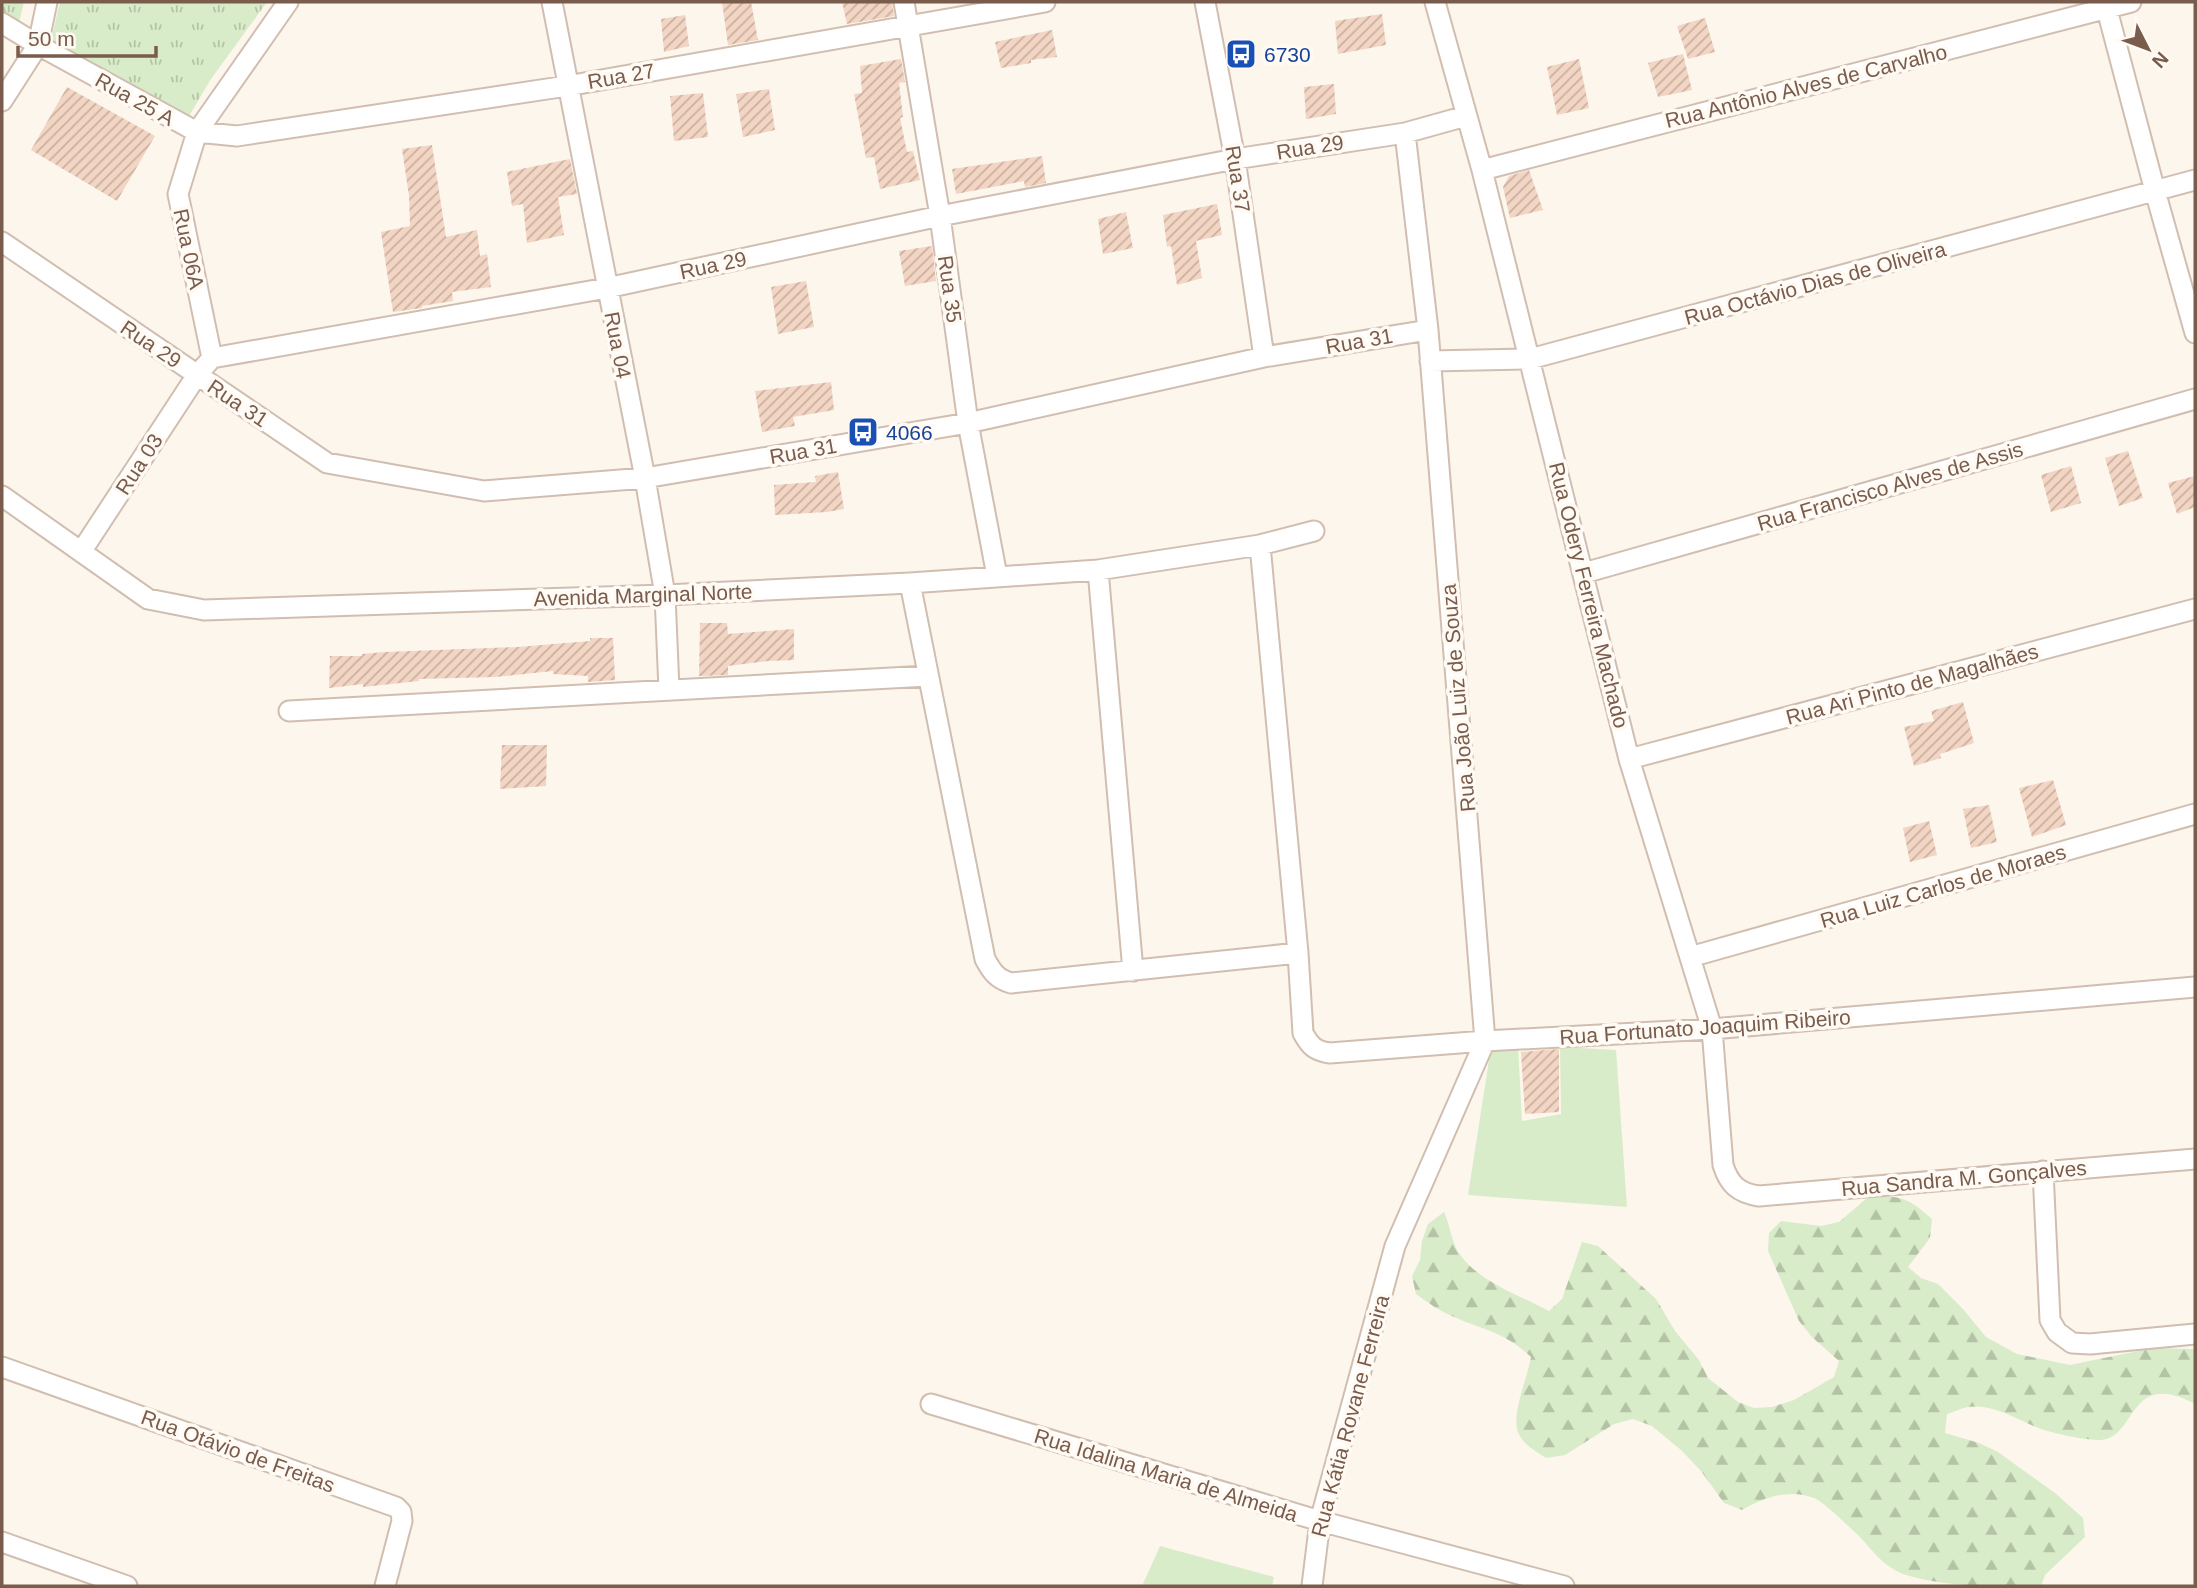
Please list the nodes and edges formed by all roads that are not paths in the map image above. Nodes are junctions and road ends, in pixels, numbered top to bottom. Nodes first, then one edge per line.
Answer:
1 (47, 2) edge
2 (288, 2) edge
3 (551, 2) edge
4 (904, 2) edge
5 (1045, 2) edge
6 (1205, 2) edge
7 (1435, 2) edge
8 (2131, 2) edge
9 (2106, 5) edge
10 (2, 23) edge
11 (909, 26) junction
12 (38, 45) junction
13 (566, 86) junction
14 (2, 101) edge
15 (1466, 116) junction
16 (197, 132) junction
17 (1405, 133) junction
18 (1235, 159) junction
19 (1482, 170) junction
20 (2195, 180) edge
21 (2155, 191) junction
22 (940, 216) junction
23 (2, 242) edge
24 (607, 288) junction
25 (1428, 330) junction
26 (2195, 333) edge
27 (1264, 357) junction
28 (212, 358) junction
29 (1530, 359) junction
30 (1430, 361) junction
31 (197, 376) junction
32 (2195, 399) edge
33 (968, 423) junction
34 (645, 478) junction
35 (2, 496) edge
36 (1314, 531) dead end
37 (1260, 545) junction
38 (81, 552) junction
39 (1098, 569) junction
40 (1584, 573) junction
41 (997, 576) junction
42 (909, 583) junction
43 (665, 595) junction
44 (2195, 609) edge
45 (928, 676) junction
46 (669, 690) junction
47 (289, 711) dead end
48 (1629, 759) junction
49 (2195, 814) edge
50 (1298, 953) junction
51 (1690, 957) junction
52 (1133, 971) junction
53 (2195, 986) edge
54 (1712, 1029) junction
55 (1485, 1041) junction
56 (2195, 1159) edge
57 (2043, 1171) junction
58 (1735, 1187) joint
59 (1395, 1246) joint
60 (2195, 1334) edge
61 (2, 1367) edge
62 (931, 1404) dead end
63 (1320, 1521) junction
64 (2, 1542) edge
65 (127, 1586) edge
66 (385, 1586) edge
67 (1312, 1586) edge
68 (1564, 1586) edge

1 - 12 street
2 - 16 street, Rua 06A
3 - 13 street, Rua 04
4 - 11 street, Rua 35
5 - 11 street, Rua 27
6 - 18 street, Rua 37
7 - 15 street, Rua Odery Ferreira Machado
8 - 9 street, Rua Antônio Alves de Carvalho
9 - 19 street, Rua Antônio Alves de Carvalho
9 - 21 street
10 - 12 street, Rua 25 A
11 - 13 street, Rua 27
11 - 22 street, Rua 35
12 - 14 street
12 - 16 street, Rua 25 A
13 - 16 street, Rua 27
13 - 24 street, Rua 04
15 - 17 street, Rua 29
15 - 19 street, Rua Odery Ferreira Machado
16 - 28 street, Rua 06A
17 - 18 street, Rua 29
17 - 25 street, Rua João Luiz de Souza
18 - 22 street, Rua 29
18 - 27 street, Rua 37
19 - 29 street, Rua Odery Ferreira Machado
20 - 21 street, Rua Octávio Dias de Oliveira
21 - 26 street
21 - 29 street, Rua Octávio Dias de Oliveira
22 - 24 street, Rua 29
22 - 33 street, Rua 35
23 - 31 street, Rua 29
24 - 28 street, Rua 29
24 - 34 street, Rua 04
25 - 27 street, Rua 31
25 - 30 street, Rua João Luiz de Souza
27 - 33 street, Rua 31
28 - 31 street, Rua 29
29 - 30 street, Rua Octávio Dias de Oliveira
29 - 40 street, Rua Odery Ferreira Machado
30 - 55 street, Rua João Luiz de Souza
31 - 34 street, Rua 31
31 - 38 street, Rua 03
32 - 40 street, Rua Francisco Alves de Assis
33 - 34 street, Rua 31
33 - 41 street, Rua 35
34 - 43 street, Rua 04
35 - 38 street, Avenida Marginal Norte
36 - 37 street, Avenida Marginal Norte
37 - 39 street, Avenida Marginal Norte
37 - 50 street
38 - 43 street, Avenida Marginal Norte
39 - 41 street, Avenida Marginal Norte
39 - 52 street
40 - 48 street, Rua Odery Ferreira Machado
41 - 42 street, Avenida Marginal Norte
42 - 43 street, Avenida Marginal Norte
42 - 45 street
43 - 46 street, Rua 04
44 - 48 street, Rua Ari Pinto de Magalhães
45 - 46 street
45 - 52 street
46 - 47 street
48 - 51 street, Rua Odery Ferreira Machado
49 - 51 street, Rua Luiz Carlos de Moraes
50 - 52 street
50 - 55 street, Rua Fortunato Joaquim Ribeiro
51 - 54 street, Rua Odery Ferreira Machado
53 - 54 street, Rua Fortunato Joaquim Ribeiro
54 - 55 street, Rua Fortunato Joaquim Ribeiro
54 - 58 street, Rua Odery Ferreira Machado
55 - 59 street, Rua João Luiz de Souza
56 - 57 street, Rua Sandra M. Gonçalves
57 - 58 street, Rua Sandra M. Gonçalves
57 - 60 street
59 - 63 street, Rua Kátia Rovane Ferreira
61 - 66 street, Rua Otávio de Freitas
62 - 63 street, Rua Idalina Maria de Almeida
63 - 67 street, Rua Kátia Rovane Ferreira
63 - 68 street, Rua Idalina Maria de Almeida
64 - 65 street

